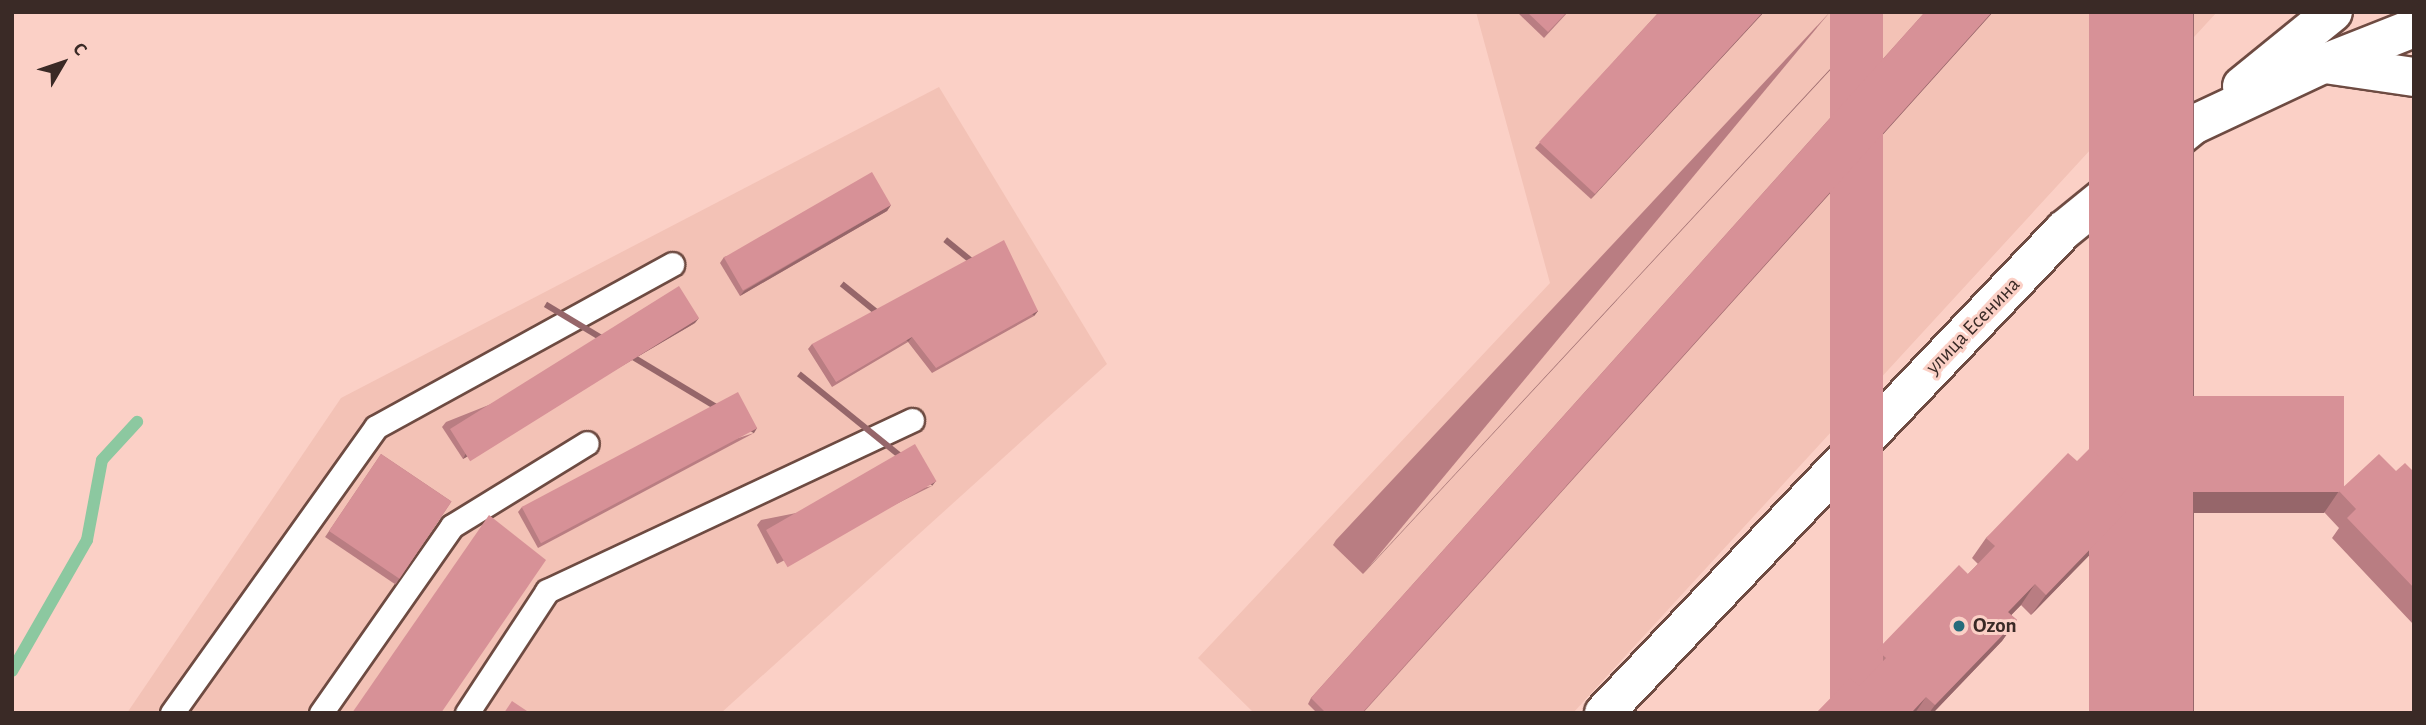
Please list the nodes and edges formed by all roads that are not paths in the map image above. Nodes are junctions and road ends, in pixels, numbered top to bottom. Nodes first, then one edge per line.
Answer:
1 (2333, 12) edge
2 (2414, 28) edge
3 (2323, 64) junction
4 (2414, 77) edge
5 (2193, 125) junction
6 (672, 264) dead end
7 (912, 420) dead end
8 (587, 443) dead end
9 (172, 713) edge
10 (321, 713) edge
11 (467, 713) edge
12 (1605, 713) edge

1 - 5 street
2 - 3 street, улица Есенина
3 - 4 street
3 - 5 street, улица Есенина
5 - 12 street, улица Есенина
6 - 9 lane
7 - 11 lane
8 - 10 lane

